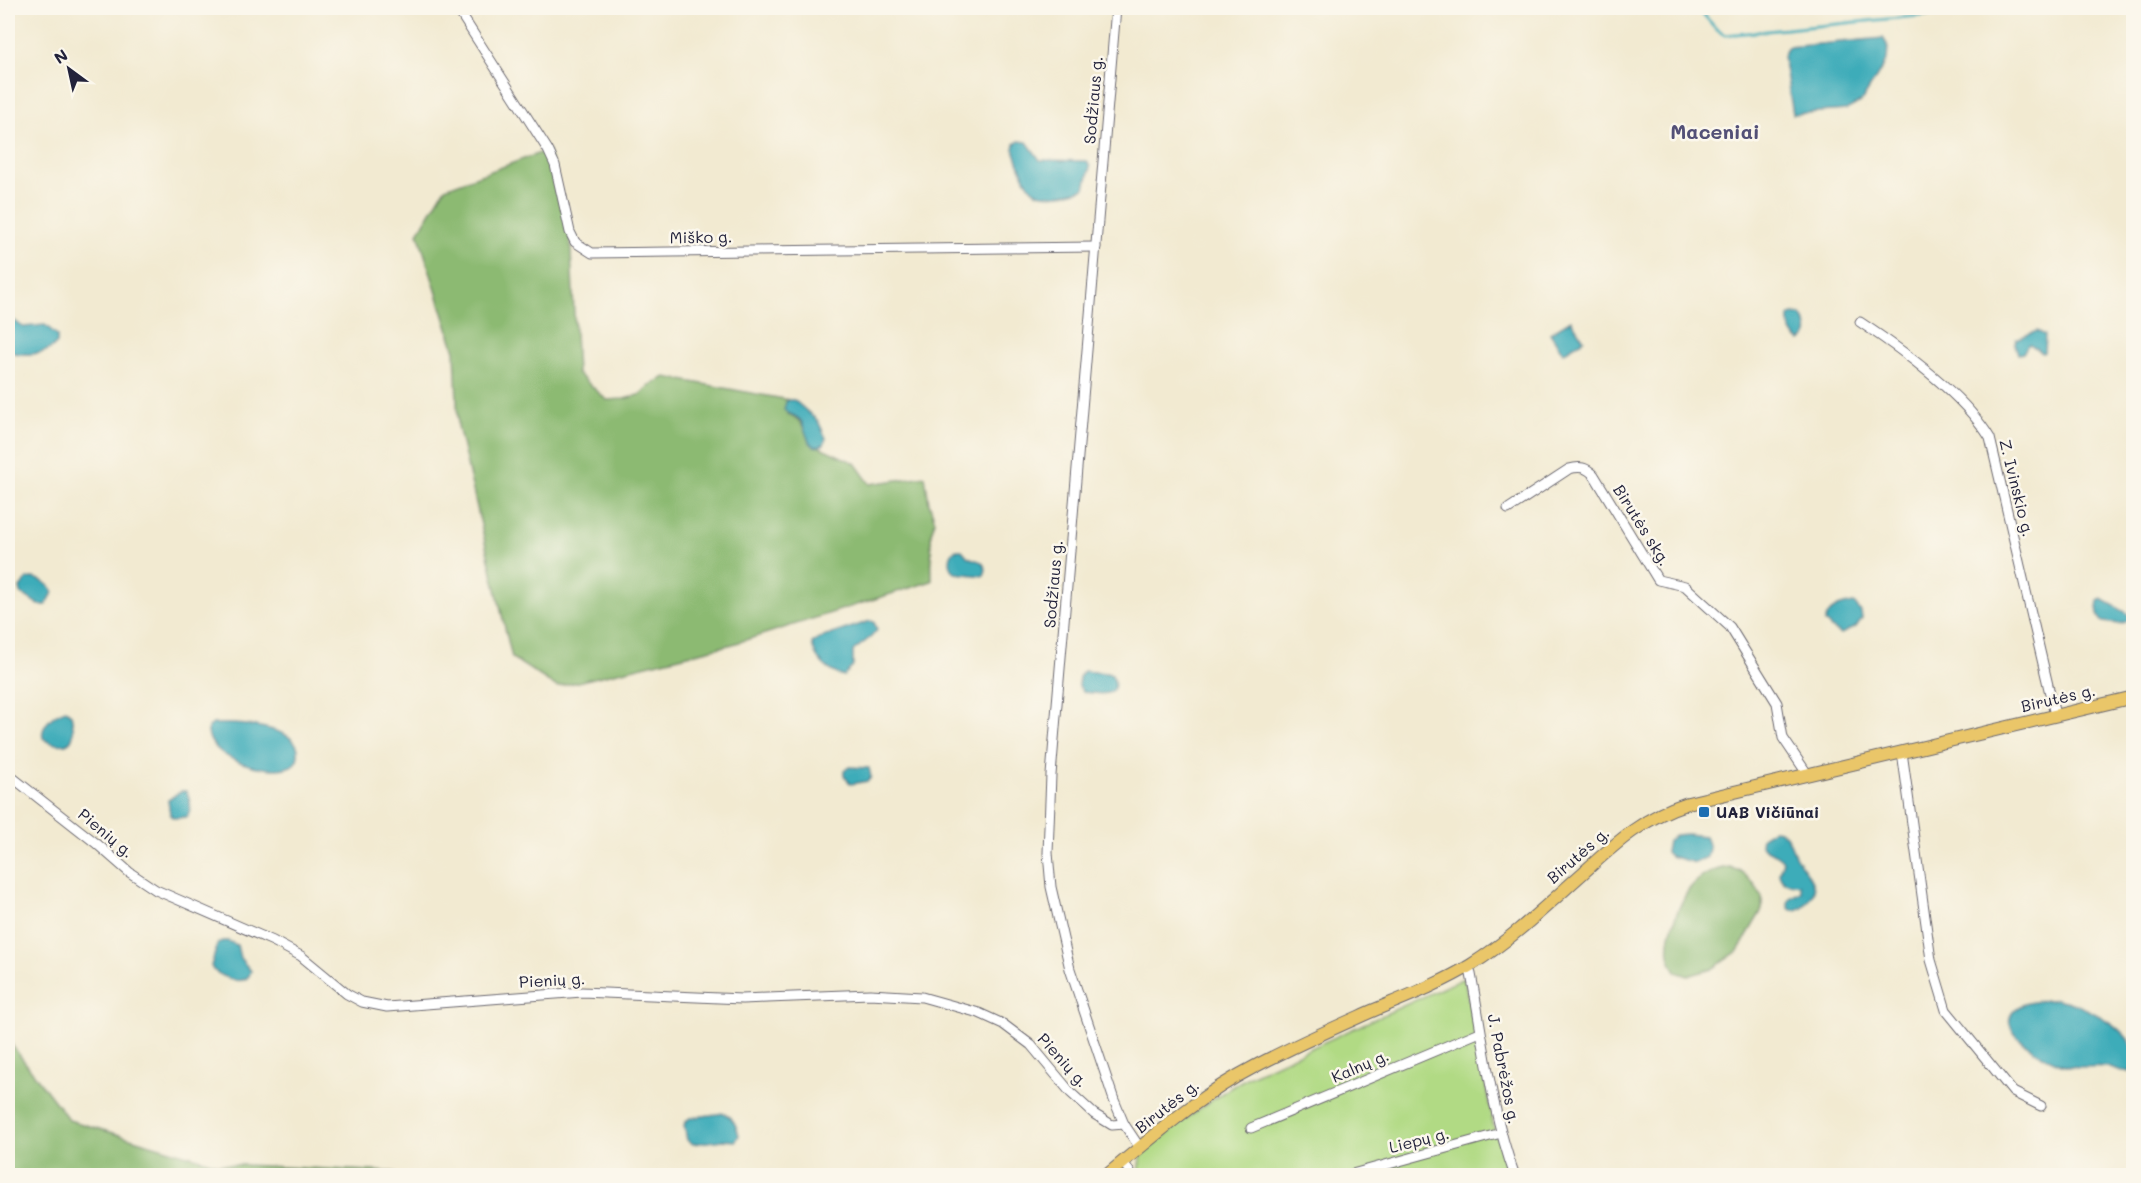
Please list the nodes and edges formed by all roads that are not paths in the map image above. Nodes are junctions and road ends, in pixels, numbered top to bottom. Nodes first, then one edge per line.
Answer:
1 (458, 8) edge
2 (1116, 8) edge
3 (1096, 247) junction
4 (1860, 322) dead end
5 (1508, 509) dead end
6 (2133, 697) edge
7 (2055, 716) junction
8 (1902, 752) junction
9 (8, 774) edge
10 (1808, 775) junction
11 (1468, 967) junction
12 (1480, 1032) junction
13 (2041, 1106) dead end
14 (1124, 1124) junction
15 (1251, 1128) dead end
16 (1501, 1133) junction
17 (1140, 1148) junction
18 (1123, 1161) junction
19 (1106, 1176) edge
20 (1132, 1176) edge
21 (1345, 1176) edge
22 (1515, 1176) edge

1 - 3 street, Miško g.
2 - 3 street, Sodžiaus g.
3 - 14 street, Sodžiaus g.
4 - 7 street, Z. Ivinskio g.
5 - 10 street, Birutės skg.
6 - 7 main road, Birutės g.
7 - 8 main road, Birutės g.
8 - 10 main road, Birutės g.
8 - 13 street
9 - 14 street, Pienių g.
10 - 11 main road, Birutės g.
11 - 12 street, J. Pabrėžos g.
11 - 17 main road, Birutės g.
12 - 15 street, Kalnų g.
12 - 16 street, J. Pabrėžos g.
14 - 17 street, Sodžiaus g.
16 - 21 street, Liepų g.
16 - 22 street, J. Pabrėžos g.
17 - 18 main road, Birutės g.
18 - 19 main road, Birutės g.
18 - 20 street

